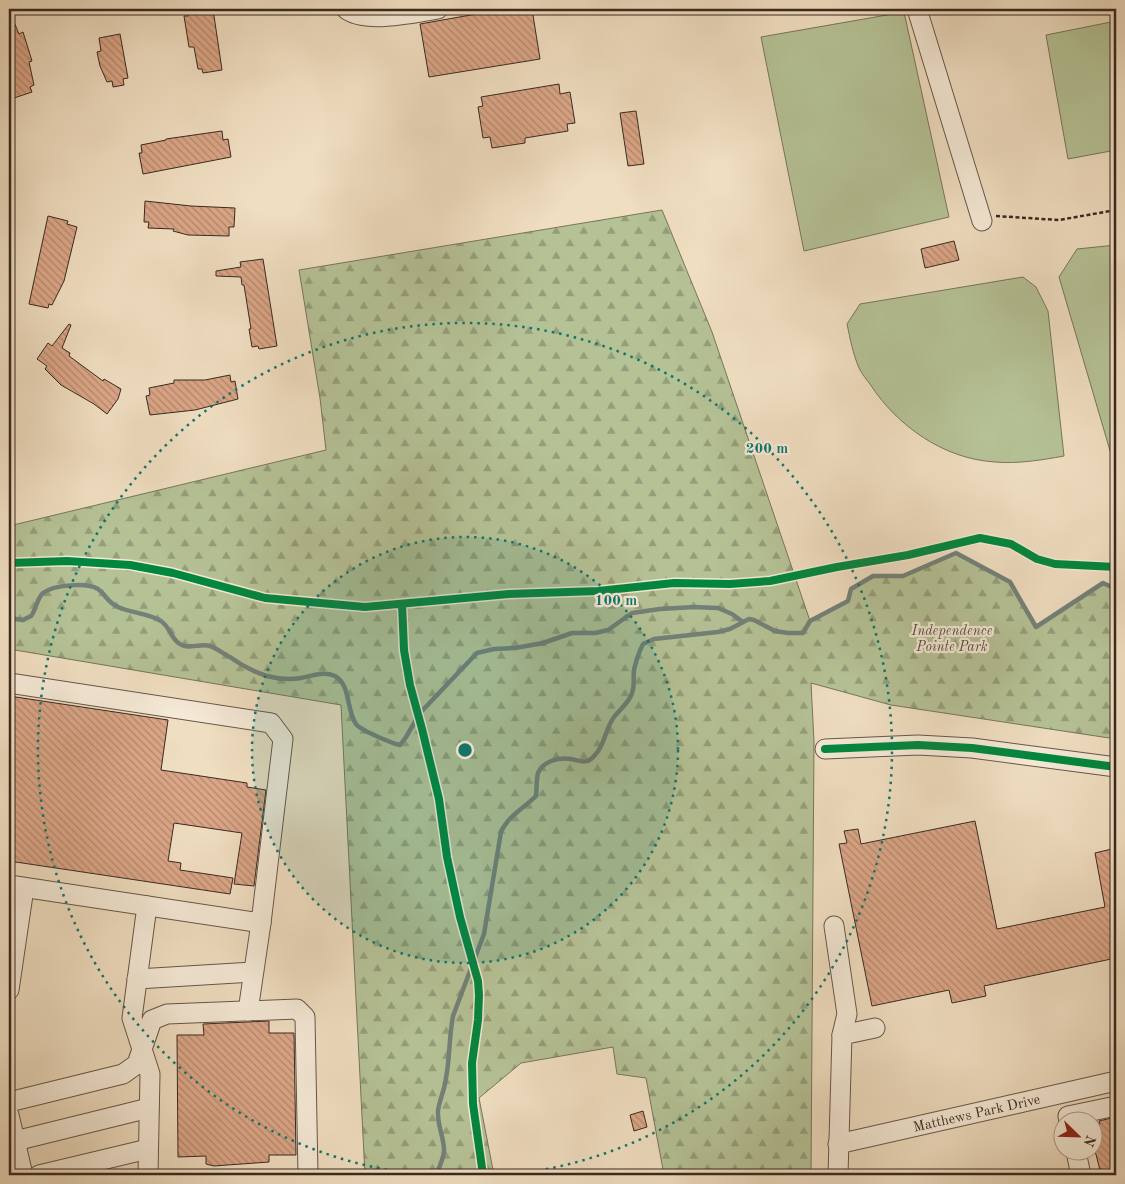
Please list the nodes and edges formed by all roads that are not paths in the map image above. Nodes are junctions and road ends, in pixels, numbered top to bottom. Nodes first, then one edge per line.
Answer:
1 (346, 9) edge
2 (438, 9) edge
3 (917, 9) edge
4 (981, 218) road end
5 (9, 683) edge
6 (825, 749) dead end
7 (1116, 767) edge
8 (16, 886) edge
9 (147, 906) junction
10 (260, 923) junction
11 (834, 926) dead end
12 (254, 972) junction
13 (137, 979) junction
14 (9, 990) edge
15 (248, 1010) junction
16 (875, 1028) dead end
17 (842, 1035) junction
18 (142, 1049) junction
19 (1116, 1081) edge
20 (9, 1102) edge
21 (1116, 1106) edge
22 (150, 1108) junction
23 (1087, 1112) edge
24 (9, 1115) edge
25 (15, 1141) junction
26 (838, 1144) junction
27 (148, 1149) junction
28 (1078, 1162) edge
29 (23, 1175) edge
30 (39, 1175) edge
31 (148, 1175) edge
32 (308, 1175) edge
33 (838, 1175) edge
34 (1080, 1175) edge

1 - 2 street
3 - 4 street
5 - 10 street
6 - 7 street
8 - 9 street
8 - 14 street
9 - 10 street
9 - 13 street
10 - 12 street
11 - 17 street
12 - 13 street
12 - 15 street
13 - 18 street
15 - 18 street
15 - 32 street
16 - 17 street
17 - 26 street
18 - 20 street
18 - 22 street
19 - 26 street, Matthews Park Drive
21 - 23 street
22 - 25 street
22 - 27 street
24 - 25 street
25 - 29 street
26 - 33 street
27 - 30 street
27 - 31 street
28 - 34 street

